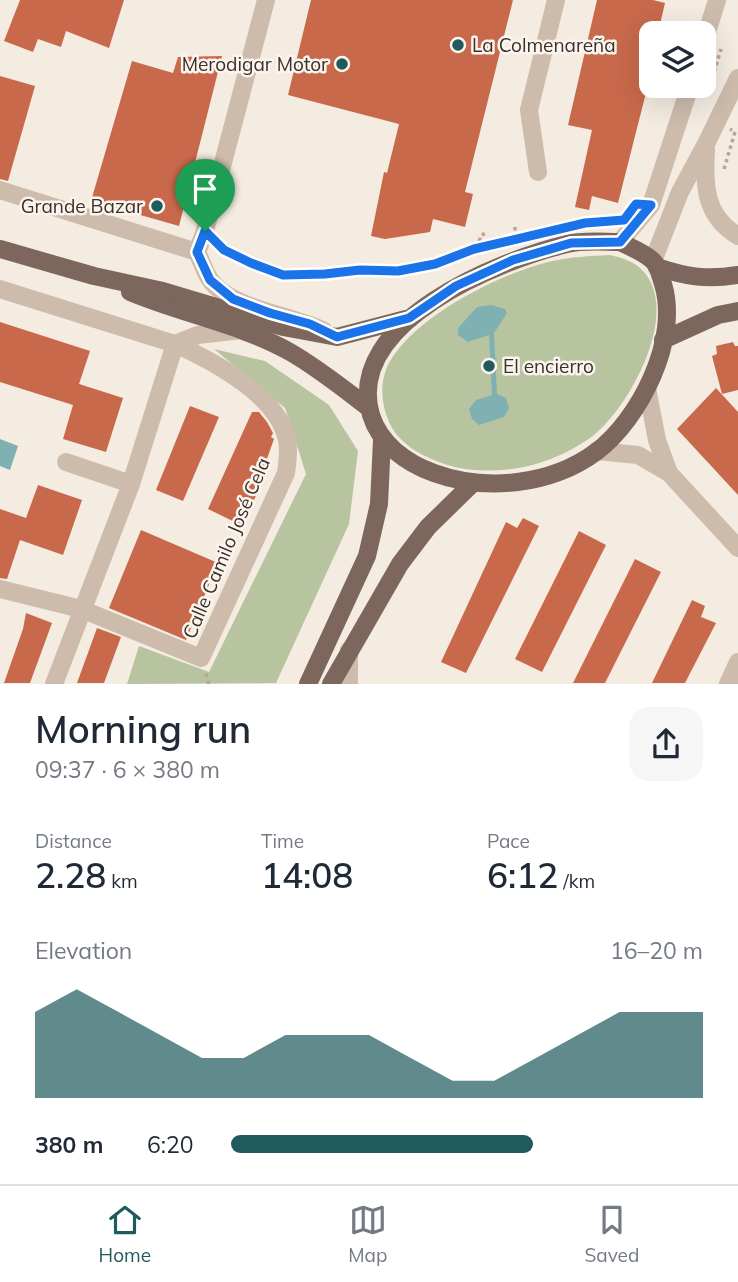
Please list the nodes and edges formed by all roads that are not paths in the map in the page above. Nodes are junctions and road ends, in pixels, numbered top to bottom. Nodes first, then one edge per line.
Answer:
1 (266, 0) edge
2 (556, 0) edge
3 (717, 0) edge
4 (710, 21) edge
5 (738, 78) edge
6 (686, 98) edge
7 (707, 142) junction
8 (538, 172) dead end
9 (0, 190) edge
10 (738, 236) edge
11 (620, 242) junction
12 (0, 249) edge
13 (197, 252) junction
14 (655, 264) junction
15 (738, 275) edge
16 (94, 276) junction
17 (0, 289) edge
18 (738, 311) edge
19 (409, 318) junction
20 (241, 330) junction
21 (337, 337) junction
22 (663, 340) junction
23 (175, 344) junction
24 (647, 387) junction
25 (369, 408) junction
26 (382, 440) junction
27 (596, 452) junction
28 (66, 462) dead end
29 (669, 473) junction
30 (131, 484) junction
31 (473, 484) junction
32 (738, 548) edge
33 (0, 589) edge
34 (81, 609) junction
35 (349, 650) junction
36 (738, 662) edge
37 (54, 684) edge
38 (309, 684) edge
39 (331, 684) edge
40 (349, 684) edge
41 (728, 684) edge

1 - 13 street
2 - 8 street
3 - 4 street
5 - 7 street
6 - 11 street
7 - 10 street
7 - 14 street
9 - 13 street
11 - 14 main road
11 - 19 main road
12 - 16 main road
13 - 21 street
14 - 15 main road
14 - 22 main road
16 - 20 main road
16 - 21 main road
17 - 23 street, Calle Camilo José Cela
18 - 22 main road
19 - 21 main road
19 - 25 main road
20 - 23 street
20 - 25 main road
22 - 24 main road
23 - 30 street
23 - 34 street, Calle Camilo José Cela
24 - 27 main road
24 - 29 street
25 - 26 main road
26 - 31 main road
26 - 38 main road
27 - 29 street
27 - 31 main road
28 - 30 street
29 - 32 street
30 - 34 street
31 - 35 main road
33 - 34 street
34 - 37 street
35 - 39 main road
35 - 40 street
36 - 41 street

